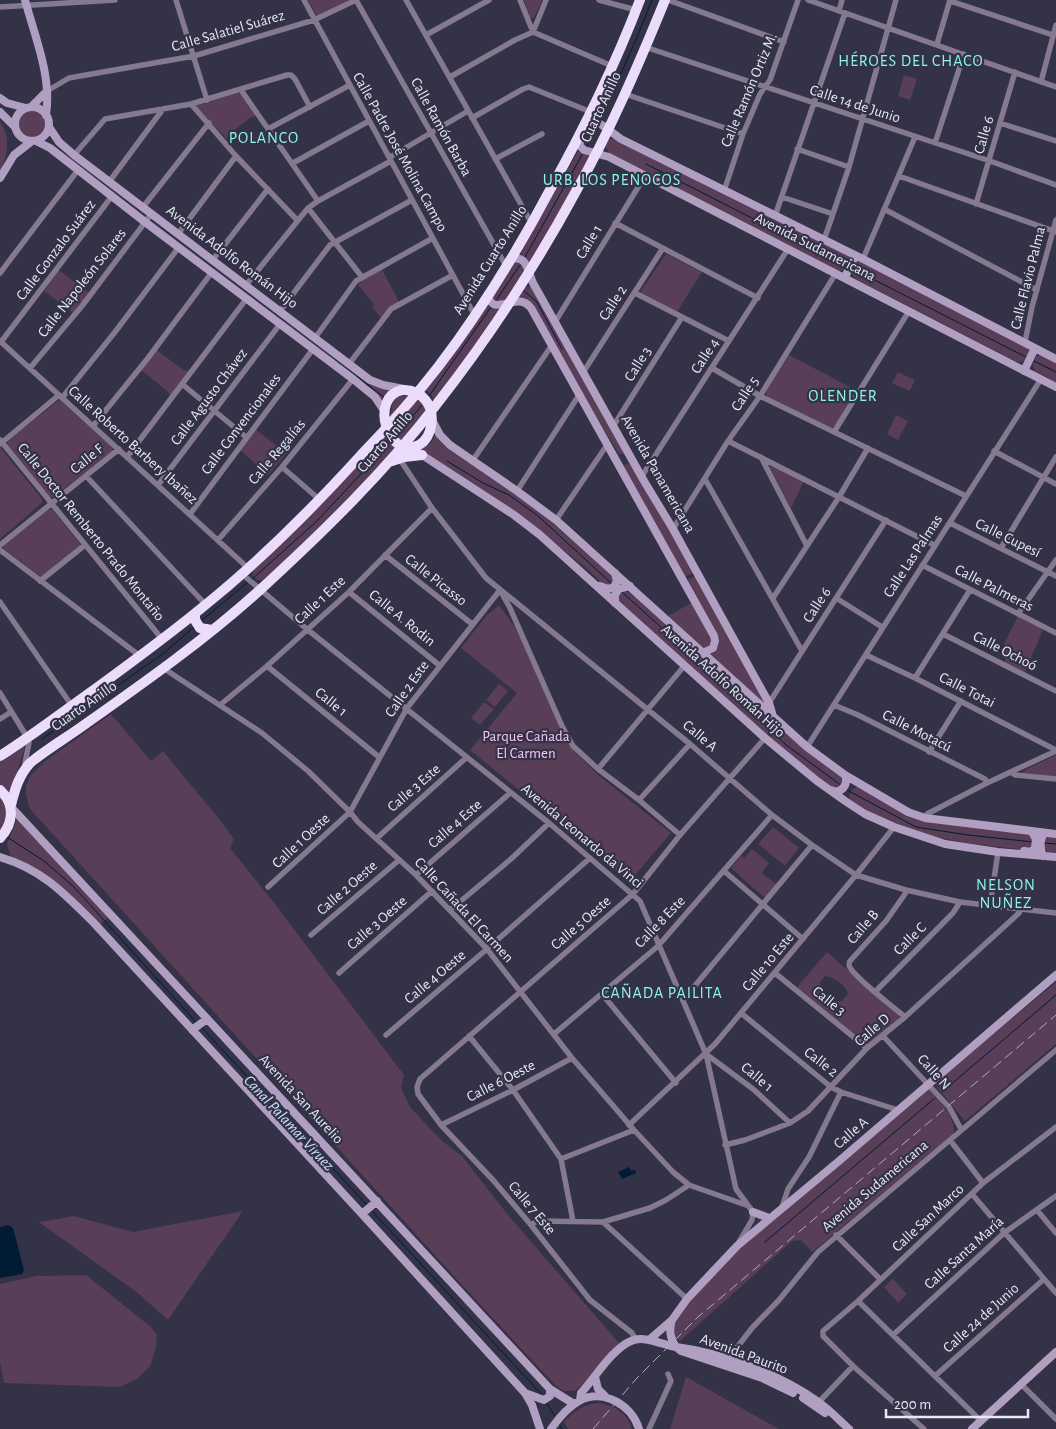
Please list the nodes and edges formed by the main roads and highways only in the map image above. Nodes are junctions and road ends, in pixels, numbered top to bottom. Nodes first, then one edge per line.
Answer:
1 (640, 0) edge
2 (666, 0) edge
3 (26, 3) edge
4 (47, 91) junction
5 (0, 98) edge
6 (28, 107) junction
7 (0, 112) edge
8 (46, 115) junction
9 (589, 119) junction
10 (49, 127) junction
11 (605, 128) junction
12 (16, 131) junction
13 (34, 141) junction
14 (50, 148) junction
15 (588, 151) junction
16 (14, 155) junction
17 (74, 155) junction
18 (0, 178) edge
19 (859, 257) junction
20 (508, 263) junction
21 (528, 272) junction
22 (844, 278) junction
23 (488, 294) junction
24 (508, 303) junction
25 (1034, 348) junction
26 (334, 352) junction
27 (1056, 359) edge
28 (327, 360) junction
29 (1024, 371) junction
30 (428, 379) junction
31 (1056, 387) edge
32 (393, 388) junction
33 (414, 391) junction
34 (385, 412) junction
35 (431, 415) junction
36 (387, 428) junction
37 (406, 447) junction
38 (628, 451) junction
39 (422, 455) junction
40 (614, 456) junction
41 (634, 462) junction
42 (386, 464) junction
43 (620, 468) junction
44 (575, 566) junction
45 (615, 575) junction
46 (629, 586) junction
47 (615, 601) junction
48 (198, 626) junction
49 (703, 653) junction
50 (772, 715) junction
51 (0, 756) edge
52 (845, 776) junction
53 (817, 781) junction
54 (858, 784) junction
55 (0, 790) edge
56 (847, 801) junction
57 (11, 806) junction
58 (3, 834) edge
59 (1038, 834) junction
60 (1056, 834) edge
61 (972, 849) junction
62 (1039, 853) junction
63 (0, 856) edge
64 (1056, 857) edge
65 (1056, 975) edge
66 (205, 1020) junction
67 (194, 1029) junction
68 (375, 1203) junction
69 (753, 1212) road end
70 (364, 1213) junction
71 (769, 1218) junction
72 (672, 1320) junction
73 (649, 1340) junction
74 (675, 1347) junction
75 (1056, 1352) edge
76 (595, 1377) junction
77 (550, 1393) junction
78 (525, 1394) junction
79 (607, 1398) junction
80 (577, 1402) junction
81 (552, 1427) edge
82 (540, 1429) edge
83 (639, 1429) edge
84 (843, 1429) edge
85 (849, 1429) edge
86 (972, 1429) edge

1 - 9 highway, Avenida Cuarto Anillo
2 - 11 highway, Cuarto Anillo
3 - 4 main road
4 - 6 main road
4 - 8 main road
5 - 6 main road
6 - 8 main road
6 - 12 main road
7 - 12 main road
8 - 10 main road
9 - 11 main road, Avenida Sudamericana
9 - 15 main road
9 - 20 highway, Avenida Cuarto Anillo
10 - 13 main road
10 - 17 main road, Avenida Adolfo Román Hijo
11 - 15 highway, Cuarto Anillo
11 - 19 main road, Avenida Sudamericana
12 - 13 main road
12 - 16 main road
13 - 14 main road, Avenida Adolfo Román Hijo
13 - 16 main road
14 - 17 main road
14 - 28 main road, Avenida Adolfo Román Hijo
15 - 21 highway, Cuarto Anillo
15 - 22 main road, Avenida Sudamericana
16 - 18 main road
17 - 26 main road, Avenida Adolfo Román Hijo
19 - 22 main road
19 - 25 main road, Avenida Sudamericana
20 - 21 main road, Avenida Panamericana
20 - 23 highway, Avenida Cuarto Anillo
21 - 24 highway, Cuarto Anillo
21 - 38 main road, Avenida Panamericana
22 - 29 main road, Avenida Sudamericana
23 - 24 main road, Avenida Panamericana
23 - 30 highway, Avenida Cuarto Anillo
24 - 35 highway, Cuarto Anillo
24 - 40 main road, Avenida Panamericana
25 - 27 main road, Avenida Sudamericana
25 - 29 main road
26 - 28 main road
26 - 32 main road, Avenida Adolfo Román Hijo
28 - 34 main road, Avenida Adolfo Román Hijo
29 - 31 main road, Avenida Sudamericana
30 - 32 highway
30 - 33 highway, Avenida Cuarto Anillo
32 - 33 main road, Avenida Adolfo Román Hijo
33 - 34 highway
33 - 35 highway
33 - 36 highway, Cuarto Anillo
34 - 36 highway
35 - 37 highway, Cuarto Anillo
35 - 45 main road, Avenida Adolfo Román Hijo
36 - 37 highway
36 - 48 highway, Cuarto Anillo
37 - 39 main road, Avenida Adolfo Román Hijo
37 - 42 highway, Cuarto Anillo
38 - 40 main road
38 - 41 main road, Avenida Panamericana
39 - 42 highway
39 - 44 main road, Avenida Adolfo Román Hijo
40 - 43 main road, Avenida Panamericana
41 - 43 main road
41 - 50 main road, Avenida Panamericana
42 - 48 highway, Cuarto Anillo
43 - 49 main road, Avenida Panamericana
44 - 45 main road
44 - 47 main road, Avenida Adolfo Román Hijo
45 - 46 main road, Avenida Adolfo Román Hijo
46 - 47 main road
46 - 49 main road, Avenida Adolfo Román Hijo
47 - 53 main road, Avenida Adolfo Román Hijo
48 - 51 highway, Cuarto Anillo
48 - 57 highway, Cuarto Anillo
49 - 50 main road, Avenida Adolfo Román Hijo
50 - 52 main road, Avenida Adolfo Román Hijo
52 - 53 main road
52 - 54 main road, Avenida Adolfo Román Hijo
53 - 56 main road, Avenida Adolfo Román Hijo
54 - 56 main road
54 - 59 main road, Avenida Adolfo Román Hijo
55 - 57 highway
56 - 61 main road, Avenida Adolfo Román Hijo
57 - 58 highway, Cuarto Anillo
57 - 66 main road, Avenida San Aurelio
59 - 60 main road, Avenida Adolfo Román Hijo
59 - 62 main road
61 - 62 main road, Avenida Adolfo Román Hijo
61 - 62 main road
62 - 64 main road, Avenida Adolfo Román Hijo
63 - 67 main road
65 - 71 main road, Calle A
66 - 67 main road
66 - 68 main road, Avenida San Aurelio
67 - 70 main road
68 - 70 main road
68 - 77 main road, Avenida San Aurelio
69 - 71 main road
70 - 78 main road
71 - 72 main road, Calle A
72 - 73 main road, Calle A
72 - 74 main road
73 - 74 main road, Avenida Paurito
73 - 76 main road, Avenida Paurito
74 - 84 main road, Avenida Paurito
74 - 85 main road, Avenida Paurito
75 - 86 main road
76 - 79 main road
76 - 80 main road
77 - 78 main road
77 - 80 main road, Avenida San Aurelio
78 - 82 main road
79 - 80 main road
79 - 83 main road
80 - 81 main road

